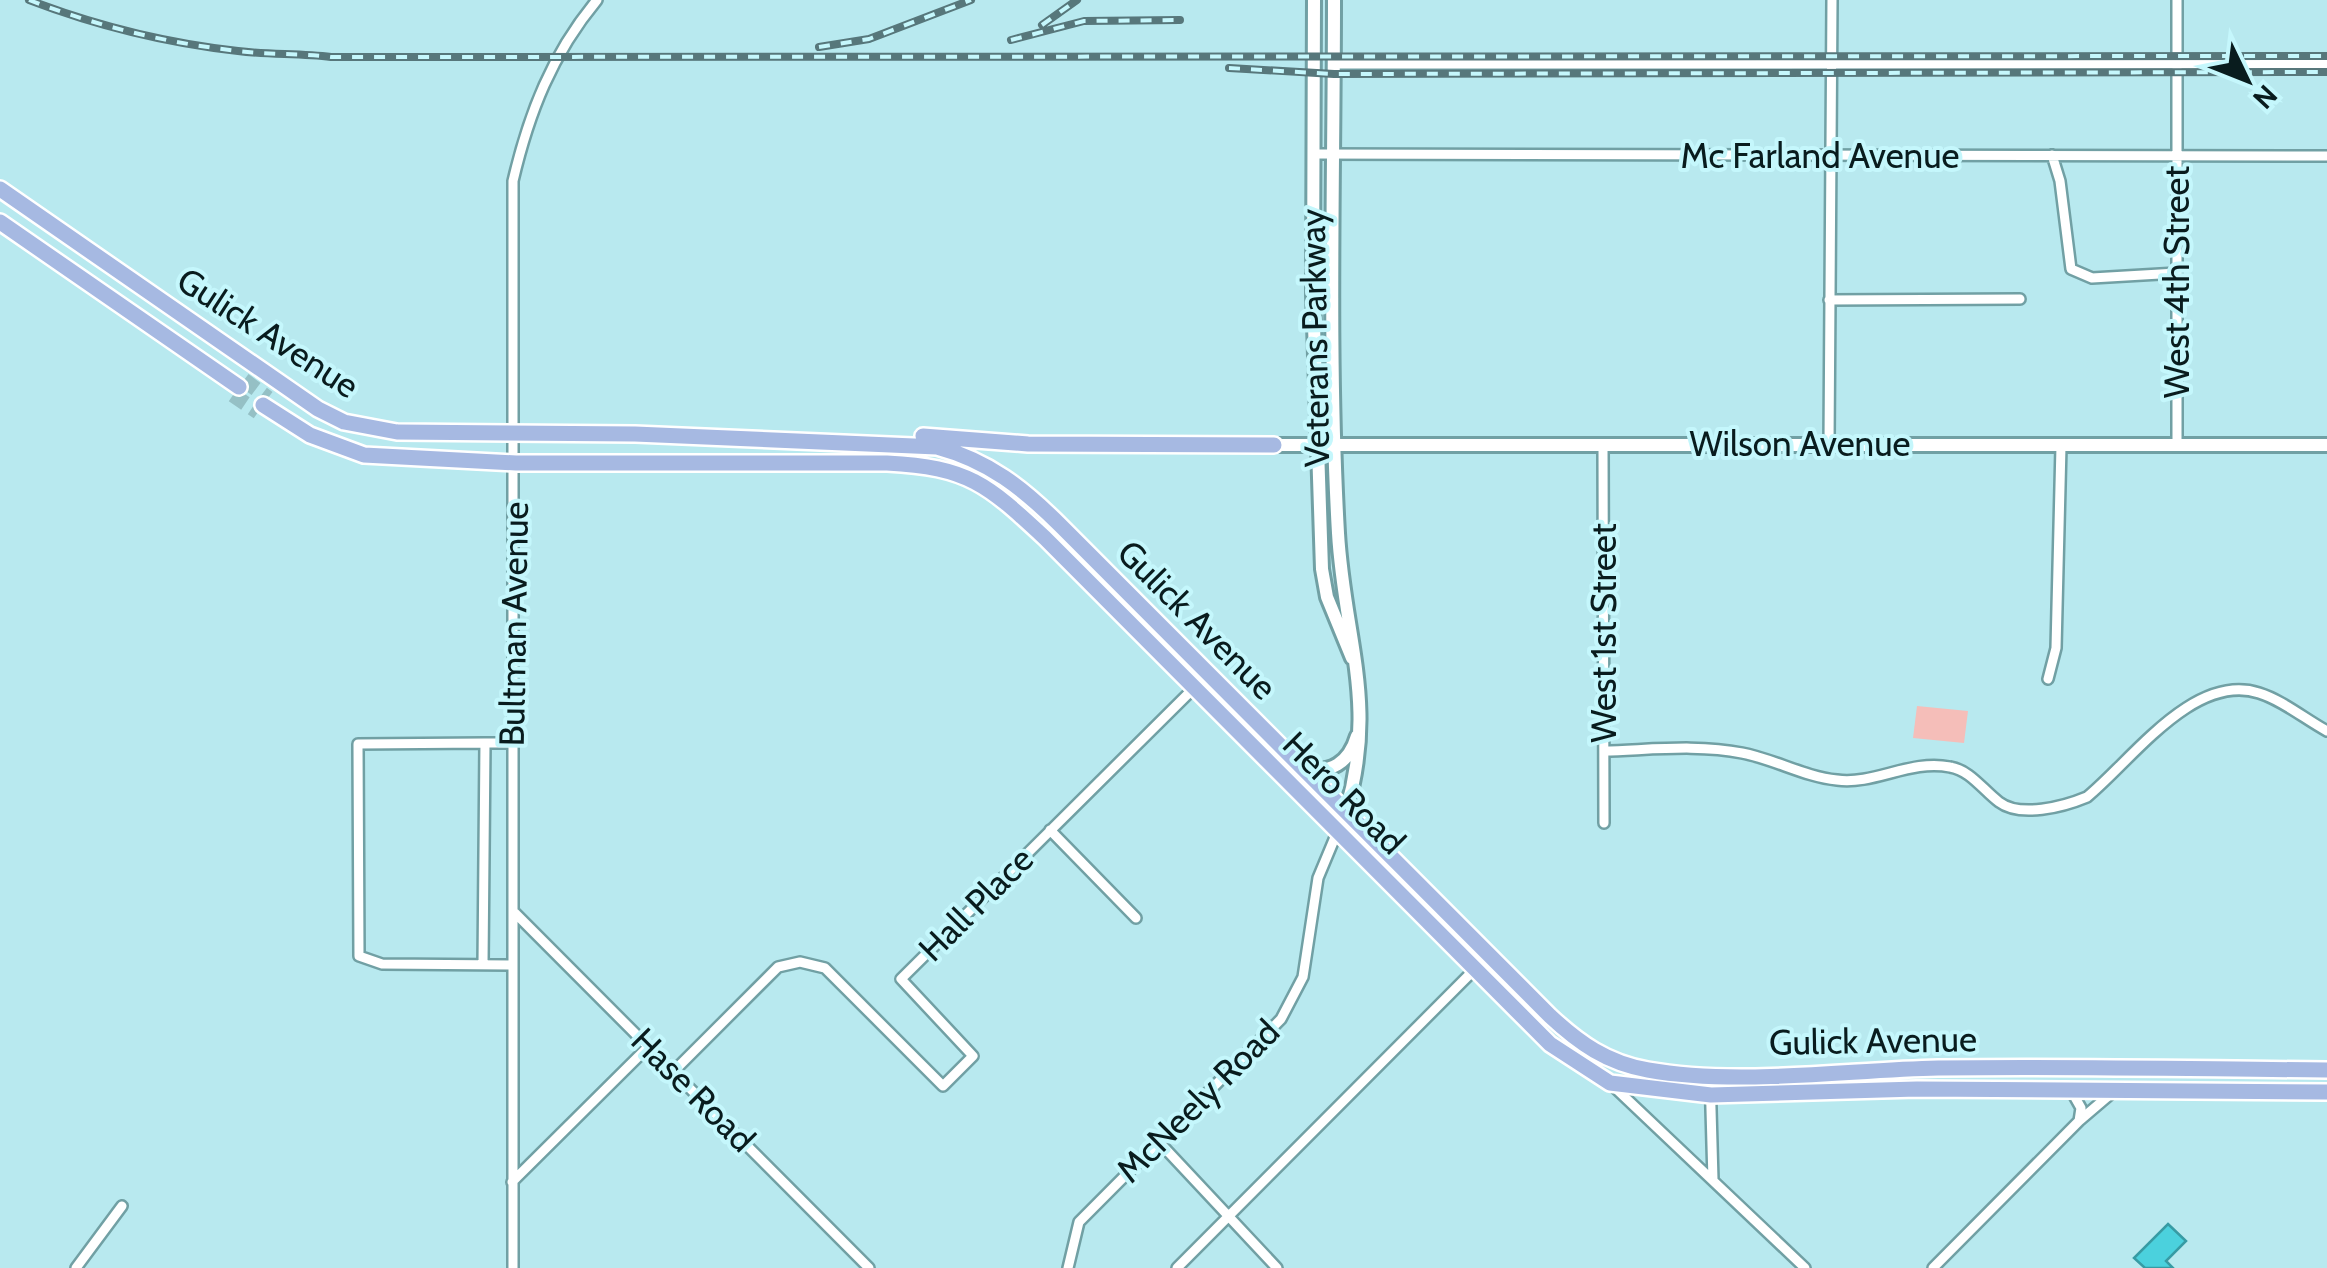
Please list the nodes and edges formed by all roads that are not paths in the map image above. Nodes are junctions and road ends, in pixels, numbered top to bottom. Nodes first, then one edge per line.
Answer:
1 (597, 0) edge
2 (1314, 0) edge
3 (1334, 0) edge
4 (1832, 0) edge
5 (2177, 0) edge
6 (1334, 64) junction
7 (2176, 64) junction
8 (2327, 64) edge
9 (1829, 65) junction
10 (1314, 154) junction
11 (1334, 154) junction
12 (2052, 156) junction
13 (2177, 156) junction
14 (2327, 156) edge
15 (1828, 157) junction
16 (0, 189) edge
17 (0, 222) edge
18 (2176, 273) junction
19 (2020, 299) dead end
20 (1829, 300) junction
21 (238, 387) tunnel mouth
22 (266, 407) tunnel mouth
23 (516, 433) junction
24 (815, 441) junction
25 (1315, 444) junction
26 (1336, 444) junction
27 (1603, 444) junction
28 (1829, 444) junction
29 (2177, 444) junction
30 (1274, 445) joint
31 (2060, 446) junction
32 (2327, 446) edge
33 (516, 462) junction
34 (1358, 669) junction
35 (2048, 679) dead end
36 (1194, 686) junction
37 (1362, 720) junction
38 (2327, 730) edge
39 (485, 743) junction
40 (511, 743) junction
41 (1604, 751) junction
42 (1304, 768) junction
43 (1346, 811) junction
44 (1604, 823) dead end
45 (1339, 828) junction
46 (1050, 830) junction
47 (516, 914) junction
48 (1136, 918) dead end
49 (483, 965) junction
50 (513, 965) junction
51 (1476, 970) junction
52 (649, 1046) junction
53 (676, 1070) junction
54 (2327, 1070) edge
55 (1710, 1074) junction
56 (1610, 1083) junction
57 (2071, 1090) junction
58 (2116, 1090) junction
59 (2327, 1092) edge
60 (1711, 1095) junction
61 (2078, 1121) junction
62 (1159, 1142) junction
63 (1713, 1180) junction
64 (512, 1182) junction
65 (122, 1206) dead end
66 (1227, 1218) junction
67 (76, 1268) edge
68 (512, 1268) edge
69 (870, 1268) edge
70 (1068, 1268) edge
71 (1177, 1268) edge
72 (1277, 1268) edge
73 (1805, 1268) edge
74 (1933, 1268) edge

1 - 23 street, Bultman Avenue
2 - 10 main road, Veterans Parkway
3 - 6 main road, Veterans Parkway
4 - 9 street
5 - 7 street, West 4th Street
6 - 9 street
6 - 11 main road, Veterans Parkway
7 - 8 street
7 - 9 street
7 - 13 street, West 4th Street
9 - 15 street
10 - 11 street, Mc Farland Avenue
10 - 25 main road, Veterans Parkway
11 - 15 street, Mc Farland Avenue
11 - 26 main road, Veterans Parkway
12 - 13 street, Mc Farland Avenue
12 - 15 street, Mc Farland Avenue
12 - 18 street
13 - 14 street, Mc Farland Avenue
13 - 18 street, West 4th Street
15 - 20 street
16 - 23 main road, Gulick Avenue
17 - 21 main road
18 - 29 street, West 4th Street
19 - 20 street
20 - 28 street
22 - 33 main road, Hero Road
23 - 24 main road, Gulick Avenue
23 - 33 street, Bultman Avenue
24 - 30 main road
24 - 42 main road, Gulick Avenue
25 - 26 main road, Wilson Avenue
25 - 30 main road, Wilson Avenue
25 - 34 main road, Veterans Parkway
26 - 27 main road, Wilson Avenue
26 - 34 main road, Veterans Parkway
27 - 28 main road, Wilson Avenue
27 - 41 street, West 1st Street
28 - 31 main road, Wilson Avenue
29 - 31 main road, Wilson Avenue
29 - 32 main road, Wilson Avenue
31 - 35 street
33 - 36 main road, Hero Road
33 - 40 street, Bultman Avenue
34 - 37 main road, Veterans Parkway
36 - 45 main road, Hero Road
36 - 46 street, Hall Place
37 - 42 main road
37 - 43 main road, Veterans Parkway
38 - 41 street
39 - 40 street
39 - 49 street
39 - 49 street
40 - 47 street, Bultman Avenue
41 - 44 street, West 1st Street
42 - 43 main road, Gulick Avenue
43 - 45 street, McNeely Road
43 - 55 main road, Gulick Avenue
45 - 51 main road, Hero Road
45 - 62 street, McNeely Road
46 - 48 street
46 - 53 street, Hall Place
47 - 50 street, Bultman Avenue
47 - 52 street, Hase Road
49 - 50 street
50 - 64 street, Bultman Avenue
51 - 56 main road, Hero Road
51 - 66 street
52 - 53 street, Hase Road
52 - 64 street
53 - 69 street, Hase Road
54 - 55 main road, Gulick Avenue
55 - 60 street
56 - 60 main road, Gulick Avenue
56 - 63 street
57 - 58 main road, Gulick Avenue
57 - 60 main road, Gulick Avenue
57 - 61 street
58 - 59 main road, Gulick Avenue
58 - 61 street
60 - 63 street
61 - 74 street
62 - 66 street
62 - 70 street, McNeely Road
63 - 73 street
64 - 68 street, Bultman Avenue
65 - 67 street
66 - 71 street
66 - 72 street

